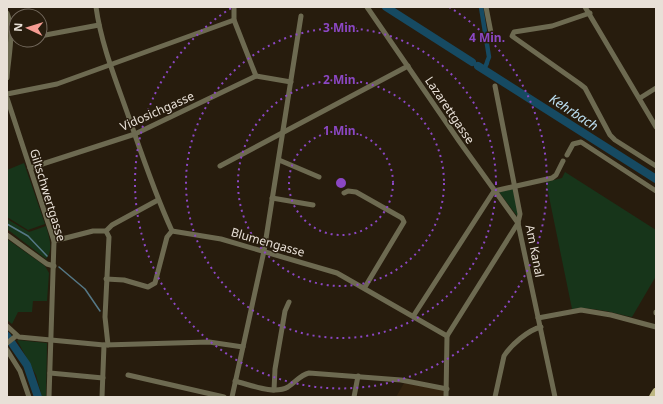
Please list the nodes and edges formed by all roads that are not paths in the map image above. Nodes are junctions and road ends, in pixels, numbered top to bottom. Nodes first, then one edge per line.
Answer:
1 (96, 7) edge
2 (234, 7) edge
3 (367, 7) edge
4 (486, 7) edge
5 (585, 7) edge
6 (590, 13) junction
7 (301, 16) dead end
8 (234, 20) junction
9 (99, 26) junction
10 (48, 35) edge
11 (492, 38) dead end
12 (11, 48) edge
13 (111, 65) junction
14 (408, 66) junction
15 (256, 76) junction
16 (7, 78) edge
17 (291, 82) junction
18 (495, 86) dead end
19 (656, 88) edge
20 (7, 94) edge
21 (7, 98) edge
22 (640, 98) junction
23 (656, 127) edge
24 (284, 132) junction
25 (135, 134) junction
26 (567, 155) dead end
27 (279, 160) junction
28 (562, 163) dead end
29 (220, 166) dead end
30 (656, 166) edge
31 (30, 168) junction
32 (319, 177) dead end
33 (516, 185) junction
34 (494, 190) junction
35 (656, 191) edge
36 (344, 193) dead end
37 (272, 198) junction
38 (158, 200) junction
39 (313, 205) dead end
40 (518, 223) junction
41 (106, 231) junction
42 (172, 231) junction
43 (7, 235) edge
44 (54, 241) junction
45 (264, 251) junction
46 (54, 266) junction
47 (106, 279) junction
48 (365, 287) junction
49 (289, 302) dead end
50 (414, 316) junction
51 (538, 318) junction
52 (7, 326) edge
53 (540, 327) junction
54 (656, 327) edge
55 (447, 336) junction
56 (14, 337) junction
57 (51, 340) junction
58 (7, 343) edge
59 (106, 345) junction
60 (244, 347) junction
61 (7, 350) edge
62 (50, 373) junction
63 (128, 375) dead end
64 (358, 376) junction
65 (102, 378) junction
66 (236, 381) junction
67 (447, 389) junction
68 (274, 390) junction
69 (281, 390) junction
70 (656, 392) edge
71 (29, 397) edge
72 (49, 397) edge
73 (102, 397) edge
74 (224, 397) edge
75 (232, 397) edge
76 (279, 397) edge
77 (354, 397) edge
78 (446, 397) edge
79 (495, 397) edge
80 (554, 397) edge
81 (653, 397) edge

1 - 9 street
2 - 8 street
3 - 14 street, Lazarettgasse
4 - 11 street
5 - 6 street
6 - 22 street
6 - 30 street
7 - 17 street
8 - 13 street
8 - 15 street
9 - 10 street
9 - 13 street
12 - 16 street
13 - 20 street
13 - 25 street
14 - 24 street
14 - 34 street, Lazarettgasse
15 - 17 street
15 - 25 street, Vidosichgasse
17 - 24 street
18 - 33 street, Am Kanal
19 - 22 street
21 - 31 street, Giltschwertgasse
22 - 23 street
24 - 27 street
24 - 29 street
25 - 31 street, Vidosichgasse
25 - 38 street
26 - 35 street
27 - 32 street
27 - 37 street
28 - 33 street
31 - 44 street, Giltschwertgasse
33 - 34 street
33 - 40 street, Am Kanal
34 - 40 street, Lazarettgasse
34 - 50 street
36 - 48 street
37 - 39 street
37 - 45 street
38 - 41 street
38 - 42 street
40 - 51 street, Am Kanal
40 - 55 street
41 - 44 street
41 - 47 street
42 - 45 street, Blumengasse
42 - 47 street
43 - 46 street
44 - 46 street, Giltschwertgasse
45 - 48 street, Blumengasse
45 - 60 street
46 - 57 street, Giltschwertgasse
47 - 59 street
48 - 50 street, Blumengasse
49 - 68 street
50 - 55 street, Blumengasse
51 - 53 street, Am Kanal
51 - 54 street
52 - 56 street
53 - 79 street
53 - 80 street, Am Kanal
55 - 67 street
56 - 57 street
56 - 58 street
57 - 59 street
57 - 62 street, Giltschwertgasse
59 - 60 street
59 - 65 street
60 - 66 street
61 - 71 street
62 - 65 street
62 - 72 street, Giltschwertgasse
63 - 74 street
64 - 67 street
64 - 69 street
64 - 77 street
65 - 73 street
66 - 68 street
66 - 75 street
67 - 78 street
68 - 69 street
69 - 76 street
70 - 81 main road

